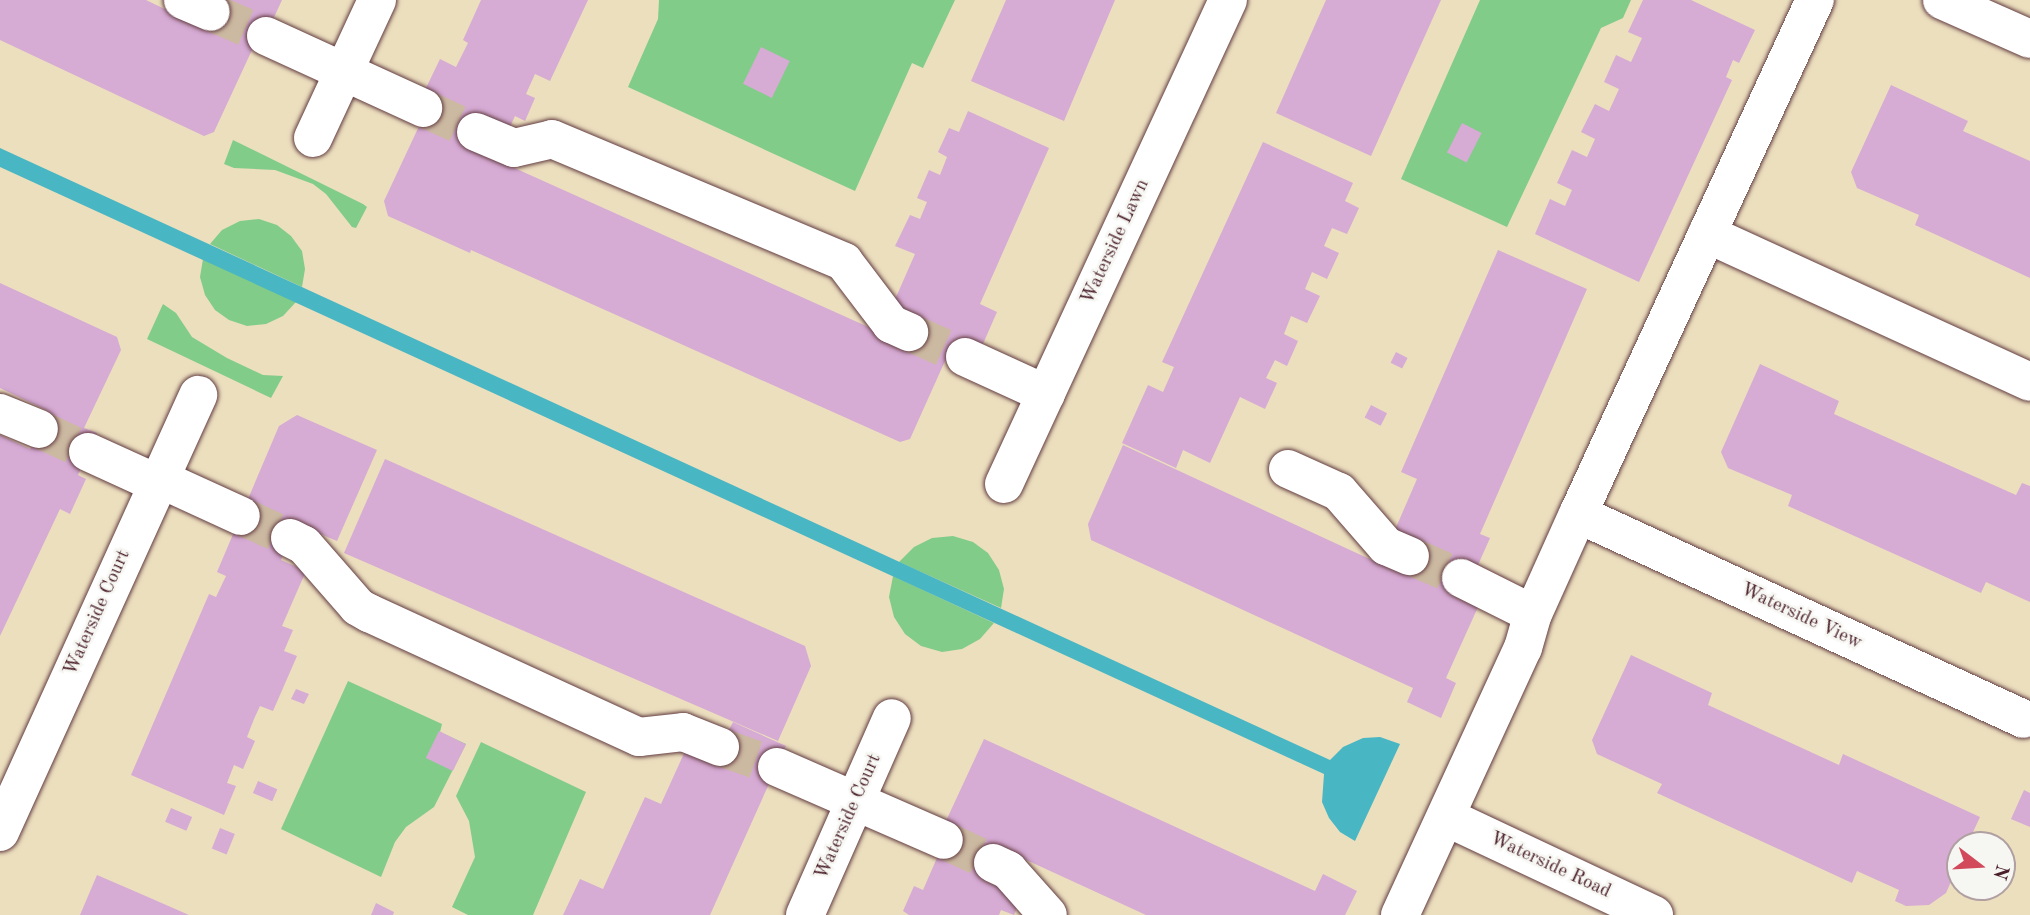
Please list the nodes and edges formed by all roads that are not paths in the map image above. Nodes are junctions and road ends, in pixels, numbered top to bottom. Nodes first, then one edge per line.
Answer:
1 (377, 0) edge
2 (1228, 0) edge
3 (1815, 0) edge
4 (1942, 0) edge
5 (266, 36) tunnel mouth
6 (2030, 39) edge
7 (344, 72) junction
8 (423, 108) tunnel mouth
9 (476, 132) tunnel mouth
10 (313, 138) dead end
11 (1707, 234) junction
12 (909, 332) tunnel mouth
13 (965, 358) tunnel mouth
14 (2030, 382) edge
15 (1046, 394) junction
16 (198, 395) dead end
17 (0, 413) edge
18 (39, 429) tunnel mouth
19 (88, 452) tunnel mouth
20 (1288, 469) dead end
21 (157, 481) junction
22 (1004, 484) dead end
23 (1578, 514) junction
24 (241, 516) tunnel mouth
25 (290, 538) tunnel mouth
26 (1410, 556) tunnel mouth
27 (1461, 578) tunnel mouth
28 (1533, 614) junction
29 (892, 718) dead end
30 (2023, 719) dead end
31 (720, 747) tunnel mouth
32 (777, 767) tunnel mouth
33 (857, 801) junction
34 (1446, 817) junction
35 (0, 832) edge
36 (944, 840) tunnel mouth
37 (993, 863) tunnel mouth
38 (805, 915) edge
39 (1048, 915) edge
40 (1400, 915) edge
41 (1654, 915) edge

1 - 7 street
2 - 15 street, Waterside Lawn
3 - 11 street
4 - 6 street
5 - 7 street
7 - 8 street
7 - 10 street
9 - 12 street
11 - 14 street
11 - 23 street
13 - 15 street
15 - 22 street, Waterside Lawn
16 - 21 street, Waterside Court
17 - 18 street
19 - 21 street
20 - 26 street
21 - 24 street
21 - 35 street, Waterside Court
23 - 28 street
23 - 30 street, Waterside View
25 - 31 street
27 - 28 street
28 - 34 street
29 - 33 street, Waterside Court
32 - 33 street
33 - 36 street
33 - 38 street, Waterside Court
34 - 40 street
34 - 41 street, Waterside Road
37 - 39 street

